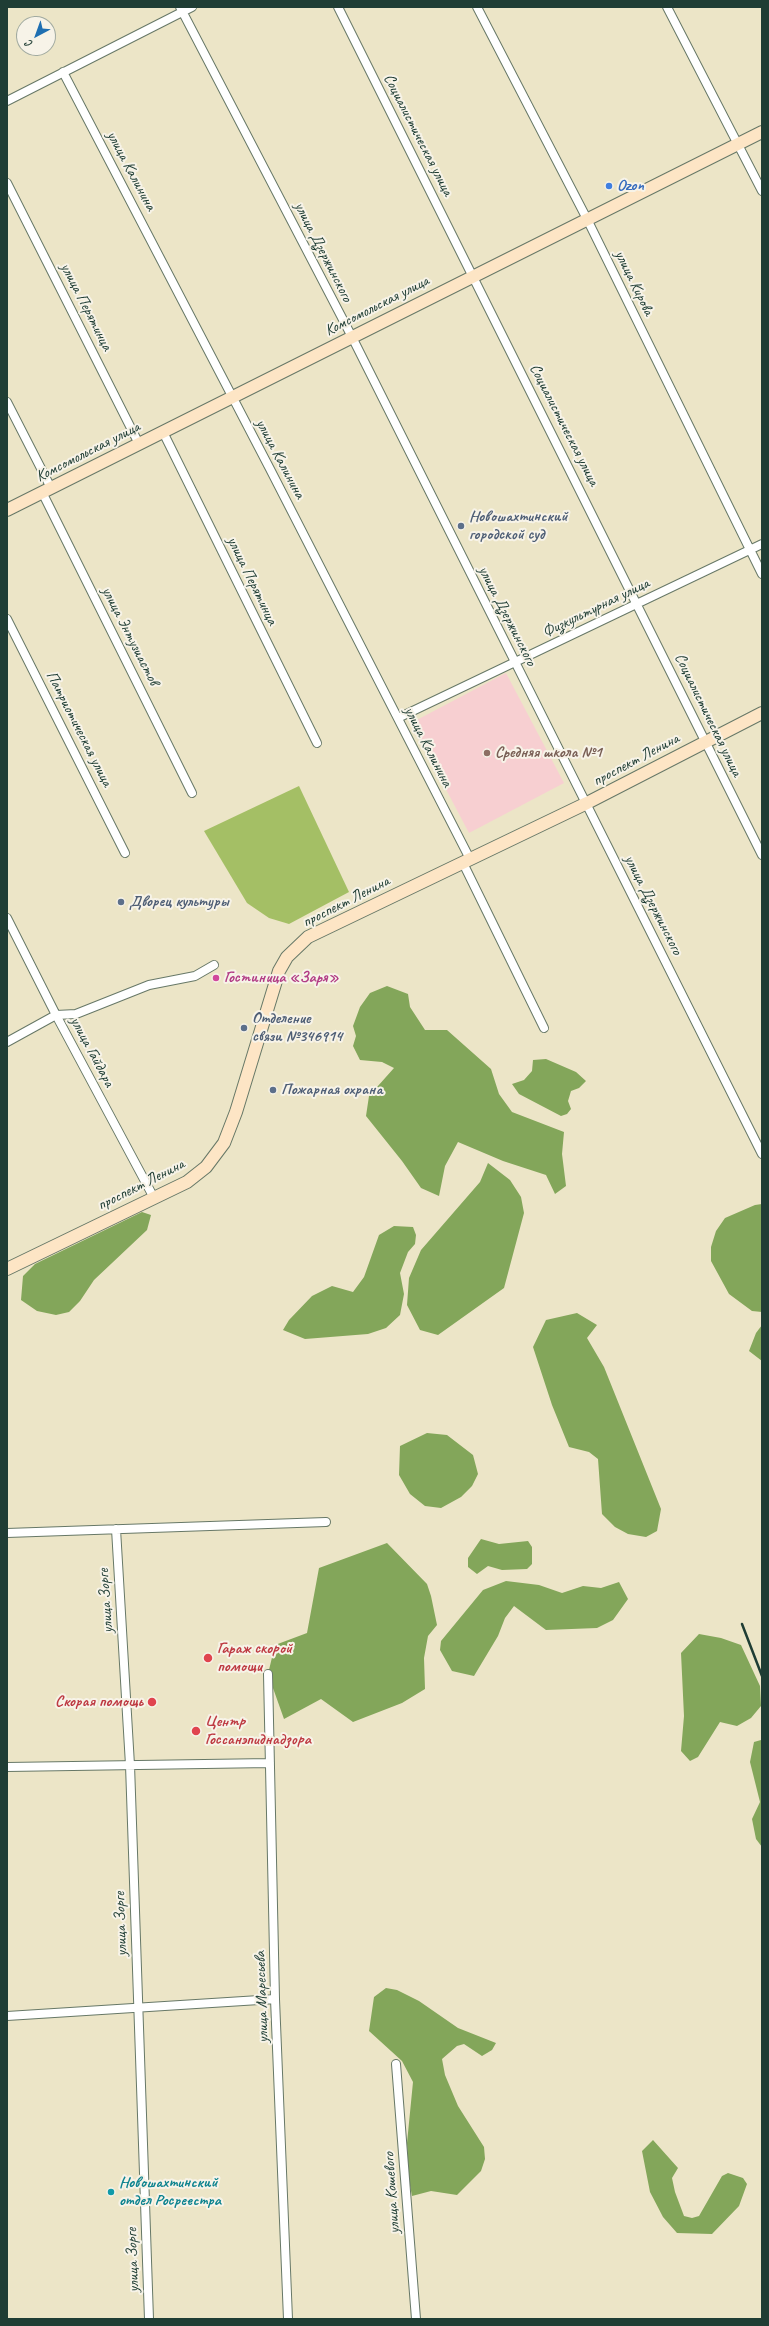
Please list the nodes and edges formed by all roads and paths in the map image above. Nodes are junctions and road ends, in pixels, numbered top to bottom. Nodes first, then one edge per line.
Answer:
1 (192, 7) edge
2 (338, 7) edge
3 (478, 7) edge
4 (667, 7) edge
5 (181, 10) edge
6 (63, 72) junction
7 (7, 101) edge
8 (762, 132) edge
9 (738, 144) junction
10 (7, 183) edge
11 (762, 191) edge
12 (586, 219) junction
13 (474, 276) junction
14 (352, 337) junction
15 (232, 397) junction
16 (7, 402) edge
17 (163, 432) junction
18 (139, 444) junction
19 (47, 490) junction
20 (7, 510) edge
21 (762, 544) edge
22 (750, 550) junction
23 (762, 574) edge
24 (638, 604) junction
25 (7, 619) edge
26 (515, 662) junction
27 (762, 713) edge
28 (398, 718) junction
29 (706, 742) junction
30 (317, 743) dead end
31 (192, 794) dead end
32 (587, 803) junction
33 (125, 852) dead end
34 (762, 856) edge
35 (466, 861) junction
36 (7, 918) edge
37 (214, 965) dead end
38 (56, 1015) junction
39 (544, 1028) dead end
40 (7, 1042) edge
41 (762, 1154) edge
42 (154, 1198) junction
43 (10, 1269) edge
44 (326, 1522) dead end
45 (116, 1529) junction
46 (7, 1533) edge
47 (268, 1674) dead end
48 (270, 1763) junction
49 (130, 1765) junction
50 (7, 1767) edge
51 (275, 1999) junction
52 (137, 2008) junction
53 (7, 2016) edge
54 (396, 2064) dead end
55 (149, 2319) edge
56 (288, 2319) edge
57 (416, 2319) edge

1 - 5 street
2 - 13 street, Социалистическая улица
3 - 12 street, улица Кирова
4 - 9 street
5 - 6 street
5 - 14 street, улица Дзержинского
6 - 7 street
6 - 15 street, улица Калинина
8 - 9 main road, Комсомольская улица
9 - 11 street
9 - 12 main road, Комсомольская улица
10 - 18 street, улица Перятинца
12 - 13 main road, Комсомольская улица
12 - 22 street, улица Кирова
13 - 14 main road, Комсомольская улица
13 - 24 street, Социалистическая улица
14 - 15 main road, Комсомольская улица
14 - 26 street, улица Дзержинского
15 - 17 main road, Комсомольская улица
15 - 28 street, улица Калинина
16 - 19 street, улица Энтузиастов
17 - 18 main road, Комсомольская улица
17 - 30 street, улица Перятинца
18 - 19 main road, Комсомольская улица
19 - 20 main road, Комсомольская улица
19 - 31 street, улица Энтузиастов
21 - 22 street, Физкультурная улица
22 - 23 street, улица Кирова
22 - 24 street, Физкультурная улица
24 - 26 street, Физкультурная улица
24 - 29 street, Социалистическая улица
25 - 33 street, Патриотическая улица
26 - 28 street, Физкультурная улица
26 - 32 street, улица Дзержинского
27 - 29 main road, проспект Ленина
28 - 35 street, улица Калинина
29 - 32 main road, проспект Ленина
29 - 34 street, Социалистическая улица
32 - 35 main road, проспект Ленина
32 - 41 street, улица Дзержинского
35 - 39 street, улица Калинина
35 - 42 main road, проспект Ленина
36 - 38 street, улица Гайдара
37 - 38 street
38 - 40 street
38 - 42 street, улица Гайдара
42 - 43 main road, проспект Ленина
44 - 45 street
45 - 46 street
45 - 49 street, улица Зорге
47 - 48 street, улица Маресьева
48 - 49 street
48 - 51 street, улица Маресьева
49 - 50 street
49 - 52 street, улица Зорге
51 - 52 street
51 - 56 street, улица Маресьева
52 - 53 street
52 - 55 street, улица Зорге
54 - 57 street, улица Кошевого

